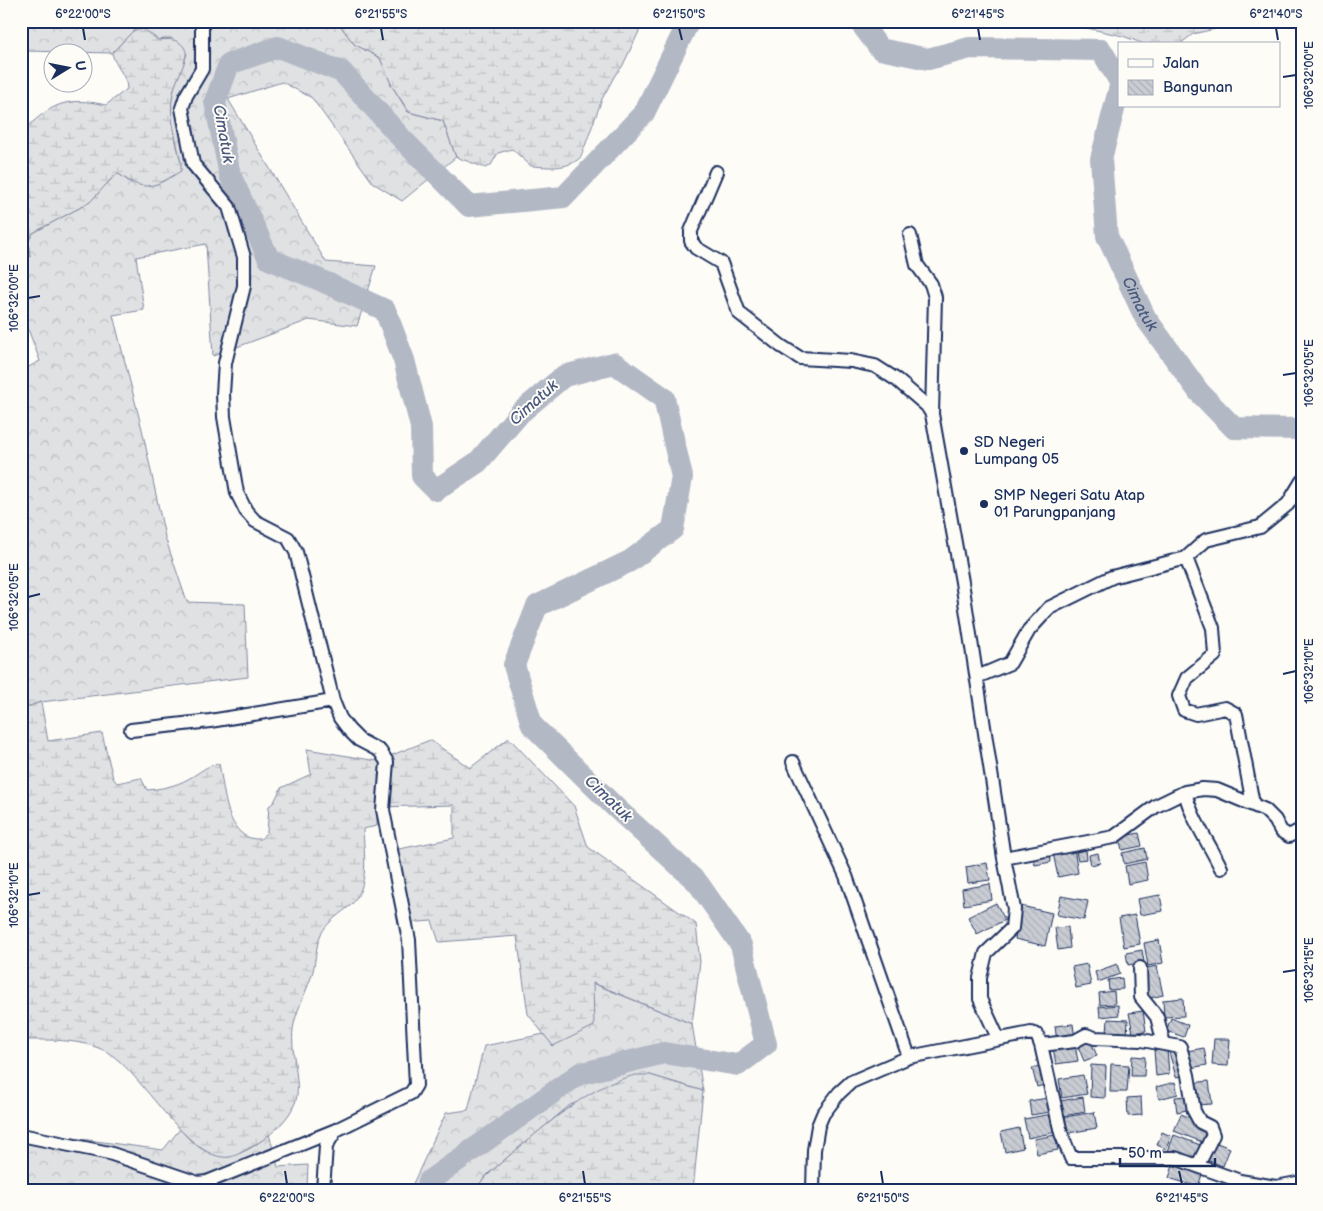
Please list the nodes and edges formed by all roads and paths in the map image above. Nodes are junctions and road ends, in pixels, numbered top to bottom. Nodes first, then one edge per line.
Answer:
1 (202, 21) edge
2 (716, 172) dead end
3 (910, 235) dead end
4 (932, 414) junction
5 (1302, 481) edge
6 (1186, 558) junction
7 (977, 677) junction
8 (333, 701) junction
9 (131, 730) dead end
10 (793, 762) dead end
11 (1184, 792) junction
12 (1253, 804) junction
13 (1302, 828) edge
14 (1004, 858) junction
15 (1221, 868) dead end
16 (1140, 968) dead end
17 (998, 1038) junction
18 (1164, 1044) junction
19 (1041, 1045) junction
20 (909, 1057) junction
21 (336, 1130) junction
22 (21, 1135) edge
23 (1198, 1165) junction
24 (1302, 1182) edge
25 (323, 1190) edge
26 (813, 1190) edge

1 - 8 street
2 - 4 street
3 - 4 street
4 - 7 street
5 - 6 street
6 - 7 street
6 - 12 street
7 - 14 street
8 - 9 street
8 - 21 street
10 - 20 street
11 - 12 street
11 - 14 street
11 - 15 street
12 - 13 street
14 - 17 street
16 - 18 street
17 - 19 street
17 - 20 street
18 - 19 street
18 - 23 street
19 - 23 street
20 - 26 street
21 - 22 street
21 - 25 street
23 - 24 street

